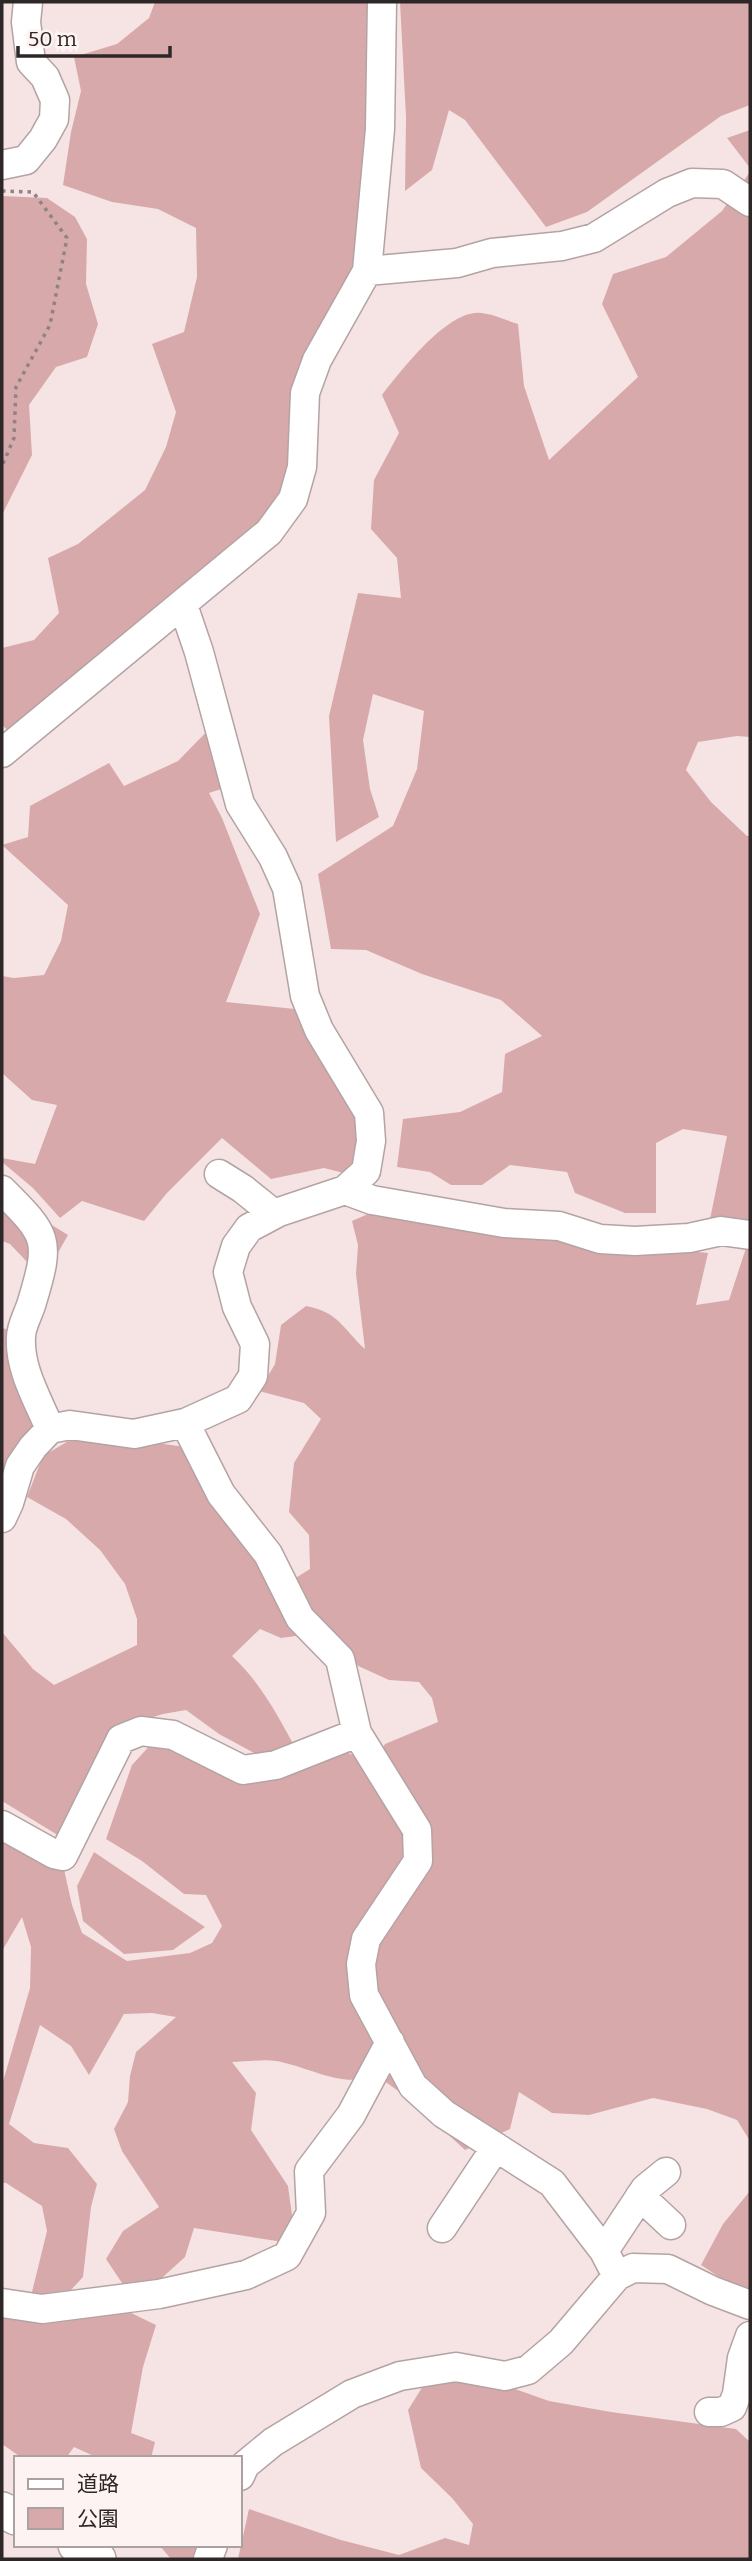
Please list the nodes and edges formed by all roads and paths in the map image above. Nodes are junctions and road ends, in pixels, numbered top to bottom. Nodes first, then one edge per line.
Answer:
1 (28, 2) edge
2 (383, 2) edge
3 (2, 165) edge
4 (2, 191) edge
5 (750, 202) edge
6 (367, 271) junction
7 (2, 466) edge
8 (183, 605) junction
9 (2, 752) edge
10 (219, 1174) dead end
11 (2, 1190) edge
12 (345, 1190) junction
13 (274, 1214) junction
14 (750, 1235) edge
15 (185, 1423) junction
16 (50, 1429) junction
17 (2, 1518) edge
18 (357, 1734) junction
19 (2, 1825) edge
20 (390, 2042) junction
21 (496, 2147) junction
22 (666, 2172) dead end
23 (640, 2196) junction
24 (671, 2225) dead end
25 (442, 2228) dead end
26 (604, 2250) junction
27 (617, 2276) junction
28 (2, 2303) edge
29 (750, 2305) edge
30 (750, 2336) edge
31 (709, 2412) dead end
32 (242, 2470) edge
33 (79, 2547) edge
34 (98, 2559) edge

1 - 3 street
2 - 6 street
4 - 7 path
5 - 6 street
6 - 8 street
8 - 9 street
8 - 12 street
10 - 13 street
11 - 16 street
12 - 13 street
12 - 14 street
13 - 15 street
15 - 16 street
15 - 18 street
16 - 17 street
18 - 19 street
18 - 20 street
20 - 21 street
20 - 28 street
21 - 25 street
21 - 26 street
22 - 23 street
23 - 24 street
23 - 26 street
26 - 27 street
27 - 29 street
27 - 32 street
30 - 31 street
33 - 34 main road

